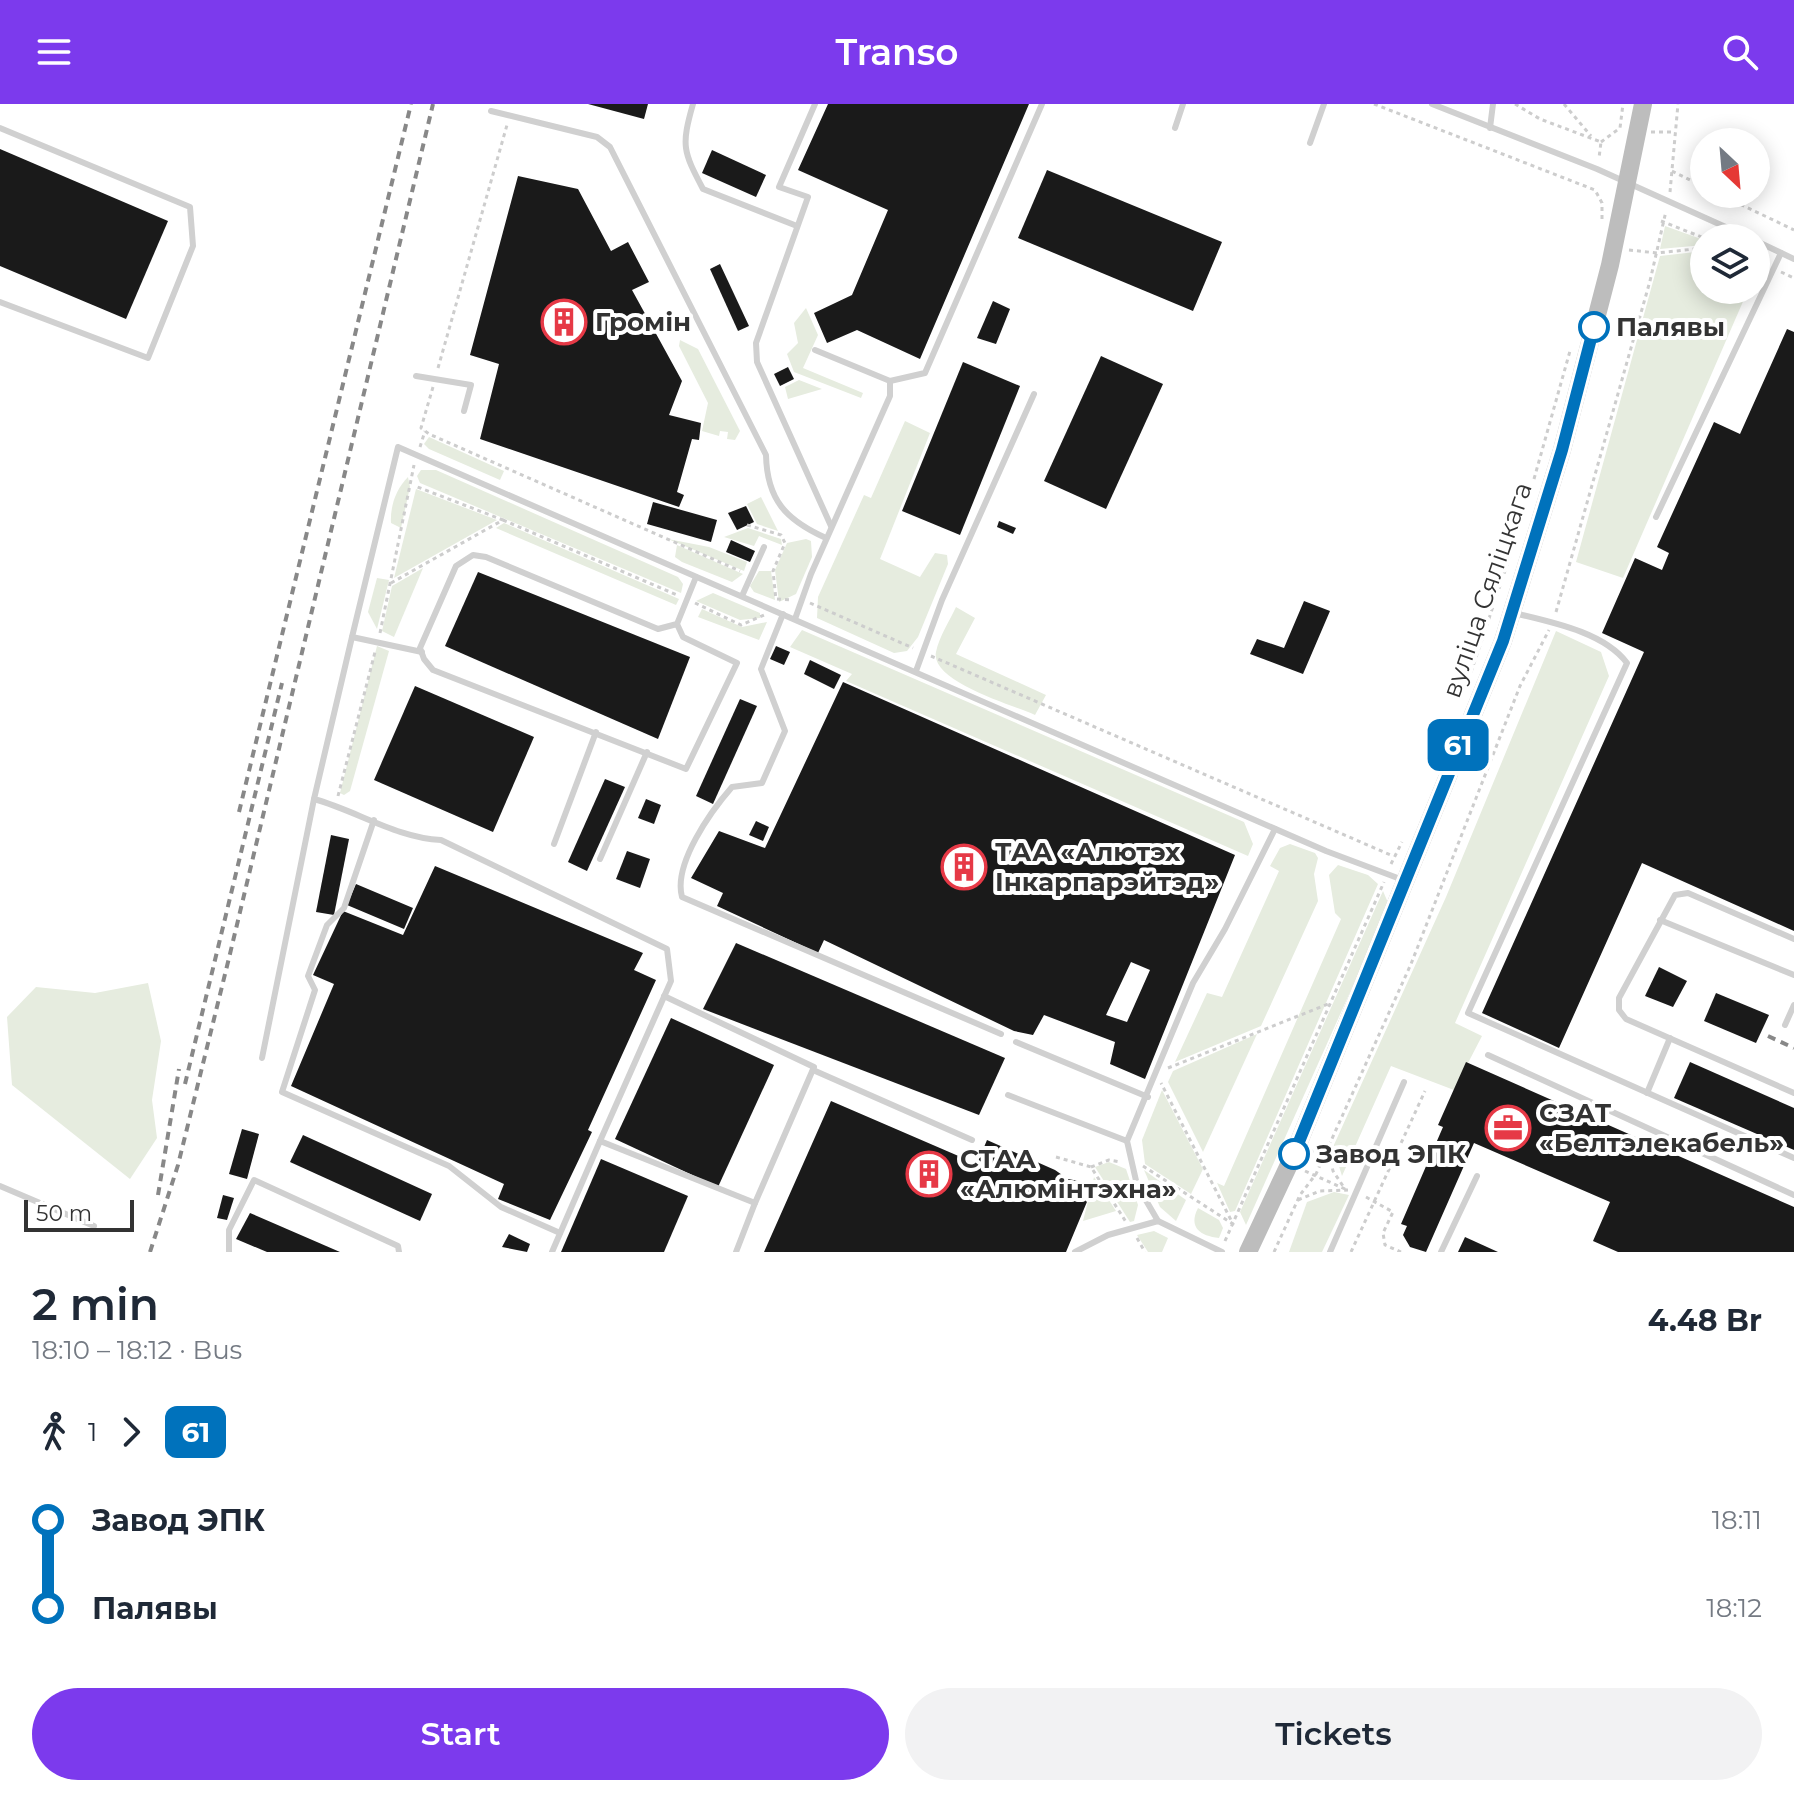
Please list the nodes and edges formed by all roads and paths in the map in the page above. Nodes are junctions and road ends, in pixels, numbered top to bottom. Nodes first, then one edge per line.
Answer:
1 (693, 104) edge
2 (815, 104) edge
3 (1042, 104) edge
4 (1183, 104) edge
5 (1324, 104) edge
6 (1374, 104) edge
7 (1432, 104) edge
8 (1493, 104) edge
9 (1515, 104) edge
10 (1564, 104) edge
11 (1623, 104) edge
12 (1643, 104) edge
13 (1678, 104) edge
14 (491, 111) dead end
15 (509, 116) junction
16 (0, 128) edge
17 (1175, 128) dead end
18 (1490, 128) junction
19 (1593, 139) junction
20 (1601, 142) junction
21 (1310, 143) dead end
22 (1597, 169) junction
23 (1672, 171) junction
24 (1690, 180) edge
25 (1629, 183) junction
26 (1595, 190) junction
27 (1670, 201) junction
28 (1748, 208) edge
29 (1661, 221) junction
30 (1720, 224) edge
31 (797, 226) junction
32 (1794, 230) edge
33 (1601, 231) dead end
34 (1690, 232) edge
35 (1770, 248) edge
36 (1613, 249) junction
37 (1690, 249) edge
38 (1657, 253) junction
39 (1781, 253) junction
40 (1794, 259) edge
41 (0, 302) edge
42 (1571, 348) dead end
43 (815, 350) dead end
44 (416, 376) dead end
45 (435, 379) junction
46 (890, 381) junction
47 (1034, 394) dead end
48 (464, 411) dead end
49 (425, 431) junction
50 (417, 456) junction
51 (413, 485) junction
52 (1531, 492) dead end
53 (1656, 517) dead end
54 (503, 520) junction
55 (747, 525) dead end
56 (831, 526) junction
57 (1517, 535) dead end
58 (826, 538) junction
59 (764, 547) dead end
60 (751, 576) junction
61 (696, 577) junction
62 (391, 583) junction
63 (742, 596) junction
64 (687, 599) junction
65 (777, 599) junction
66 (802, 600) junction
67 (769, 607) junction
68 (1511, 613) junction
69 (783, 614) junction
70 (795, 619) junction
71 (1553, 622) junction
72 (677, 624) junction
73 (352, 637) junction
74 (378, 642) junction
75 (422, 652) junction
76 (923, 652) junction
77 (916, 671) junction
78 (1470, 675) dead end
79 (596, 732) junction
80 (647, 752) junction
81 (314, 799) junction
82 (335, 805) junction
83 (374, 820) junction
84 (1275, 829) junction
85 (1405, 837) dead end
86 (554, 844) dead end
87 (1393, 856) junction
88 (600, 859) dead end
89 (1386, 877) junction
90 (1406, 881) junction
91 (1660, 920) junction
92 (1794, 939) edge
93 (1794, 975) edge
94 (664, 996) junction
95 (1328, 1004) junction
96 (1794, 1005) edge
97 (1785, 1025) dead end
98 (1001, 1034) dead end
99 (1670, 1038) junction
100 (1016, 1042) dead end
101 (1488, 1055) dead end
102 (262, 1058) dead end
103 (813, 1070) junction
104 (1156, 1073) junction
105 (1404, 1082) dead end
106 (1425, 1091) dead end
107 (1647, 1093) junction
108 (1794, 1093) edge
109 (1008, 1095) dead end
110 (1148, 1097) junction
111 (972, 1140) dead end
112 (600, 1141) junction
113 (1127, 1141) junction
114 (1328, 1148) junction
115 (1313, 1151) dead end
116 (1056, 1157) dead end
117 (1794, 1158) edge
118 (1132, 1165) junction
119 (1091, 1167) junction
120 (1305, 1171) dead end
121 (1316, 1174) junction
122 (1477, 1176) dead end
123 (0, 1186) edge
124 (1345, 1189) junction
125 (1357, 1193) junction
126 (1794, 1195) edge
127 (1298, 1200) junction
128 (1375, 1202) junction
129 (755, 1203) junction
130 (1158, 1221) junction
131 (1233, 1224) junction
132 (94, 1226) dead end
133 (1132, 1230) junction
134 (560, 1233) junction
135 (229, 1252) edge
136 (399, 1252) edge
137 (552, 1252) edge
138 (736, 1252) edge
139 (1075, 1252) edge
140 (1145, 1252) edge
141 (1221, 1252) edge
142 (1248, 1252) edge
143 (1274, 1252) edge
144 (1330, 1252) edge
145 (1351, 1252) edge
146 (1401, 1252) edge
147 (1441, 1252) edge

1 - 31 lane
2 - 31 lane
3 - 46 lane
4 - 17 lane
5 - 21 lane
6 - 26 path
7 - 18 lane
8 - 18 lane
9 - 19 path
10 - 19 path
11 - 20 path
12 - 25 main road, вуліца Сяліцкага
13 - 23 path
14 - 15 lane
15 - 45 path
15 - 58 lane
16 - 41 lane
18 - 22 lane
19 - 20 path
20 - 22 path
22 - 25 lane
22 - 26 path
23 - 24 path
23 - 27 path
25 - 27 lane
25 - 36 main road, вуліца Сяліцкага
26 - 33 path
27 - 29 path
27 - 30 lane
28 - 32 path
29 - 34 path
29 - 38 path
31 - 56 lane
35 - 39 lane
36 - 38 path
36 - 68 main road, вуліца Сяліцкага
37 - 38 path
38 - 71 path
39 - 40 lane
39 - 53 lane
42 - 52 path
43 - 46 lane
44 - 45 lane
45 - 48 lane
45 - 49 path
46 - 56 lane
47 - 76 lane
49 - 50 path
49 - 60 path
50 - 51 path
50 - 61 lane
50 - 73 lane
51 - 54 path
51 - 62 path
54 - 62 path
54 - 64 path
55 - 65 path
56 - 58 lane
57 - 78 path
58 - 66 lane
59 - 60 lane
60 - 63 lane
61 - 63 lane
61 - 64 lane
62 - 74 path
63 - 67 lane
64 - 67 path
64 - 72 lane
65 - 66 path
65 - 67 path
66 - 70 lane
66 - 76 path
67 - 69 lane
68 - 71 lane
68 - 90 main road, вуліца Сяліцкага
69 - 70 lane
69 - 98 lane
70 - 77 lane
71 - 107 lane
71 - 114 path
72 - 75 lane
72 - 80 lane
73 - 74 lane
73 - 81 lane
74 - 75 lane
74 - 82 path
75 - 79 lane
76 - 77 lane
76 - 87 path
77 - 84 lane
79 - 80 lane
79 - 86 lane
80 - 88 lane
81 - 82 lane
81 - 102 lane
82 - 83 lane
83 - 94 lane
83 - 134 lane
84 - 89 lane
84 - 104 lane
85 - 87 path
87 - 89 path
89 - 90 lane
89 - 95 path
90 - 142 main road, вуліца Сяліцкага
91 - 92 lane
91 - 93 lane
91 - 99 lane
94 - 103 lane
94 - 112 lane
95 - 104 path
95 - 131 path
96 - 97 lane
99 - 107 lane
99 - 108 lane
100 - 110 lane
101 - 126 lane
103 - 111 lane
103 - 129 lane
104 - 110 lane
104 - 131 path
105 - 125 lane
106 - 128 path
107 - 117 lane
109 - 113 lane
110 - 113 lane
112 - 129 lane
112 - 134 lane
113 - 118 lane
114 - 115 path
114 - 121 path
114 - 124 path
116 - 119 path
118 - 119 path
118 - 130 lane
118 - 131 path
119 - 133 path
120 - 121 path
121 - 124 path
121 - 127 path
122 - 147 lane
123 - 132 lane
124 - 125 path
124 - 127 path
125 - 128 path
125 - 144 lane
127 - 143 path
128 - 145 path
128 - 146 path
129 - 138 lane
130 - 133 lane
130 - 141 lane
131 - 141 path
133 - 139 lane
133 - 140 path
134 - 137 lane
135 - 136 lane

